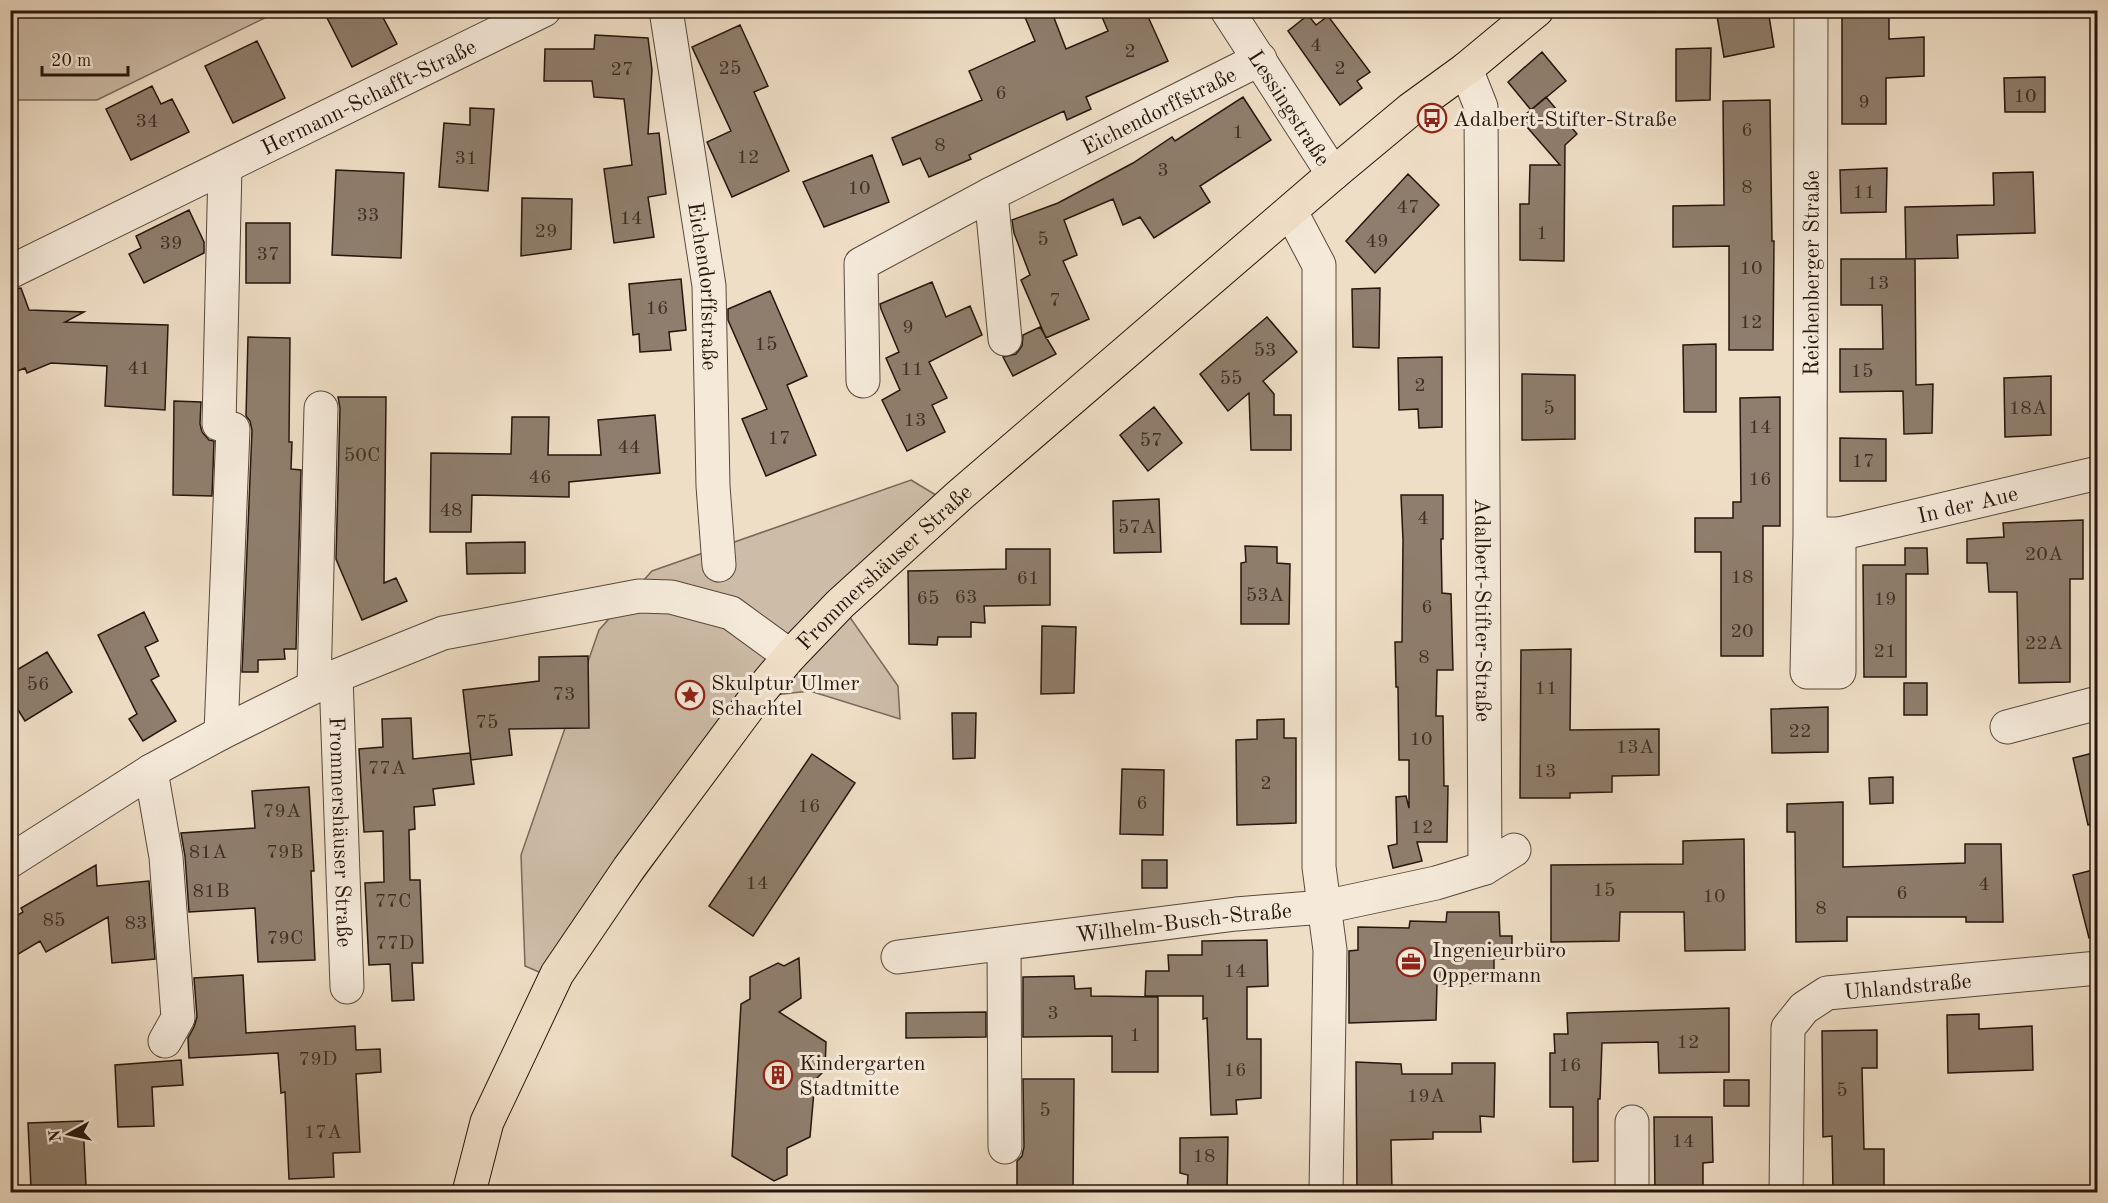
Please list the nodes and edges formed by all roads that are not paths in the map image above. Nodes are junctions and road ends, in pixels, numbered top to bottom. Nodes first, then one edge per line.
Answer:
1 (544, 10) edge
2 (666, 10) edge
3 (1227, 10) edge
4 (1537, 10) edge
5 (1810, 10) edge
6 (1260, 59) junction
7 (1466, 69) junction
8 (225, 167) junction
9 (1333, 174) junction
10 (991, 194) junction
11 (1291, 212) junction
12 (10, 272) edge
13 (1005, 339) dead end
14 (863, 381) dead end
15 (321, 408) dead end
16 (2097, 472) edge
17 (1824, 534) joint
18 (719, 564) dead end
19 (790, 656) junction
20 (325, 681) junction
21 (2097, 703) edge
22 (2007, 727) dead end
23 (221, 733) junction
24 (152, 771) junction
25 (1514, 850) dead end
26 (10, 861) edge
27 (1485, 868) junction
28 (1324, 908) junction
29 (1004, 945) junction
30 (898, 957) dead end
31 (2097, 968) edge
32 (347, 987) dead end
33 (165, 1041) dead end
34 (1632, 1122) dead end
35 (1005, 1147) dead end
36 (469, 1192) edge
37 (1326, 1192) edge
38 (1632, 1192) edge
39 (1786, 1192) edge

1 - 8 street, Hermann-Schafft-Straße
2 - 18 street, Eichendorffstraße
3 - 6 street, Lessingstraße
4 - 7 main road, Frommershäuser Straße
5 - 17 street, Reichenberger Straße
6 - 9 street, Lessingstraße
6 - 10 street, Eichendorffstraße
7 - 9 main road, Frommershäuser Straße
7 - 27 street, Adalbert-Stifter-Straße
8 - 12 street, Hermann-Schafft-Straße
8 - 23 street
9 - 11 main road, Frommershäuser Straße
10 - 13 street
10 - 14 street, Eichendorffstraße
11 - 19 main road, Frommershäuser Straße
11 - 28 street, Wilhelm-Busch-Straße
15 - 20 street, Frommershäuser Straße
16 - 17 street, In der Aue
19 - 20 street, Frommershäuser Straße
19 - 36 main road
20 - 23 street, Frommershäuser Straße
20 - 32 street, Frommershäuser Straße
21 - 22 street
23 - 24 street, Frommershäuser Straße
24 - 26 street, Frommershäuser Straße
24 - 33 street
25 - 27 street
27 - 28 street
28 - 29 street, Wilhelm-Busch-Straße
28 - 37 street
29 - 30 street, Wilhelm-Busch-Straße
29 - 35 street
31 - 39 street, Uhlandstraße
34 - 38 street

